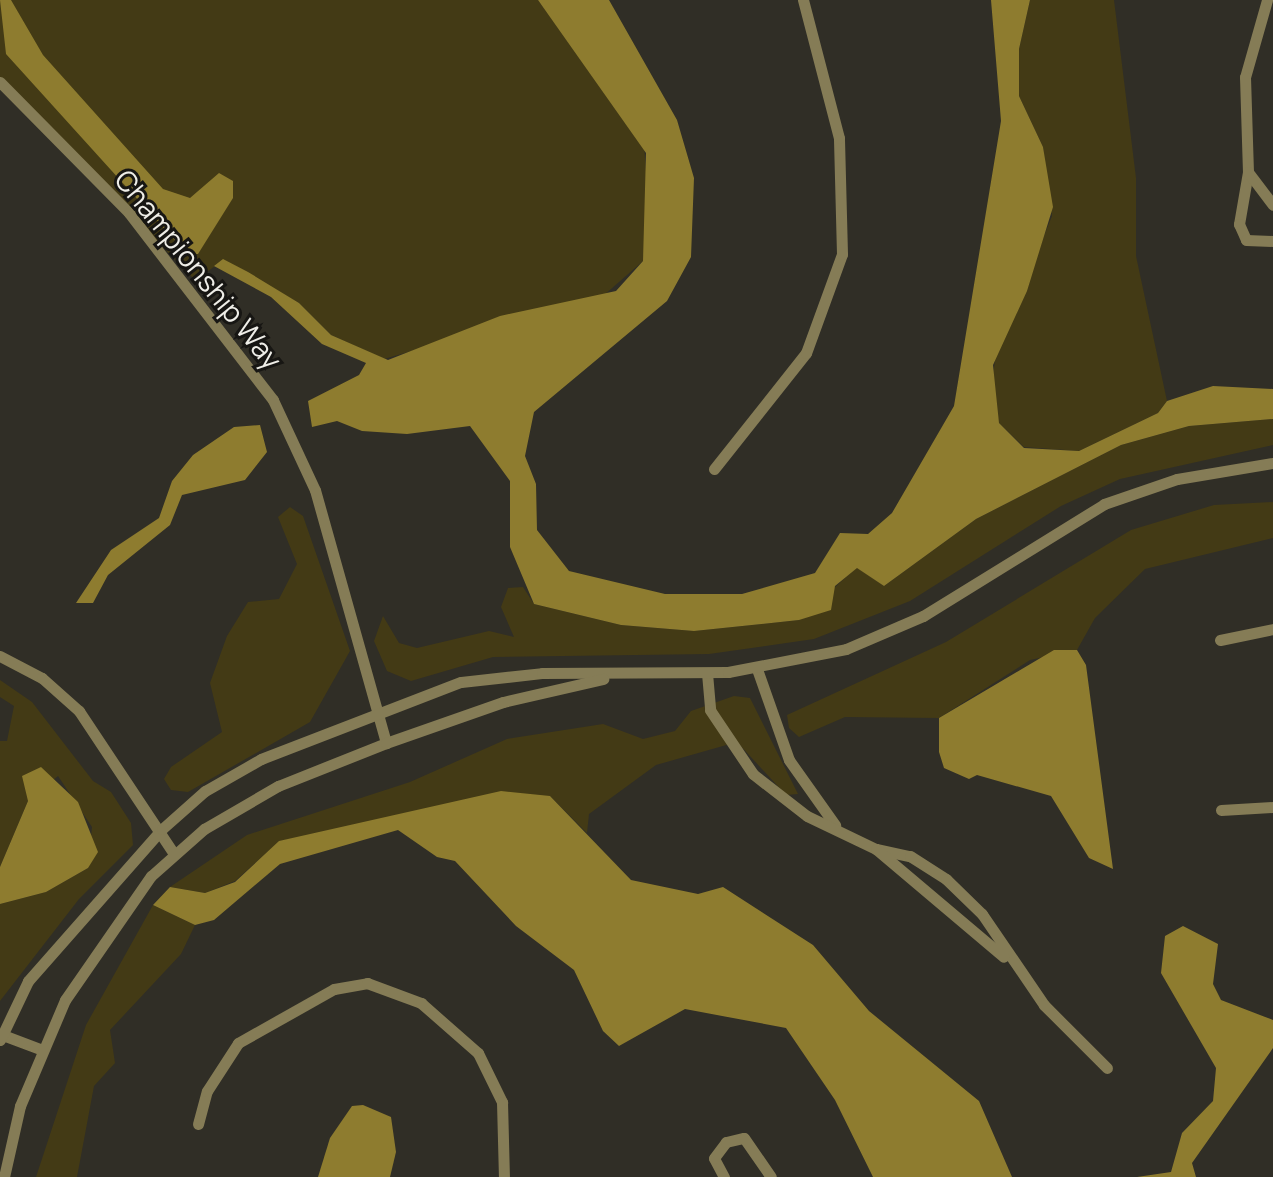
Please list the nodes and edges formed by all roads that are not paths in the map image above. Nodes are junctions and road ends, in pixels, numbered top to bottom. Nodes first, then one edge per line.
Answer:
1 (803, 0) edge
2 (1267, 0) edge
3 (0, 82) edge
4 (1248, 172) junction
5 (1273, 205) edge
6 (1273, 241) edge
7 (1273, 463) edge
8 (714, 469) dead end
9 (1273, 629) edge
10 (1220, 640) dead end
11 (0, 656) edge
12 (757, 669) junction
13 (707, 673) junction
14 (622, 675) junction
15 (378, 710) junction
16 (386, 743) junction
17 (1273, 807) edge
18 (1221, 810) dead end
19 (835, 825) junction
20 (162, 829) junction
21 (876, 849) junction
22 (174, 854) junction
23 (1008, 960) junction
24 (1, 1036) edge
25 (40, 1049) junction
26 (1107, 1068) dead end
27 (198, 1124) dead end
28 (4, 1177) edge
29 (504, 1177) edge
30 (724, 1177) edge
31 (771, 1177) edge

1 - 8 street
2 - 4 street
3 - 15 street, Championship Way
4 - 5 street
4 - 6 street
7 - 12 street
9 - 10 street
11 - 20 street
12 - 13 street
12 - 19 street
13 - 14 street
13 - 19 street
14 - 15 street
14 - 16 street
15 - 16 street, Championship Way
15 - 20 street
16 - 22 street
17 - 18 street
19 - 21 street
20 - 22 street
20 - 24 street
21 - 23 street
21 - 23 street
22 - 25 street
23 - 26 street
24 - 25 street
25 - 28 street
27 - 29 street
30 - 31 street

